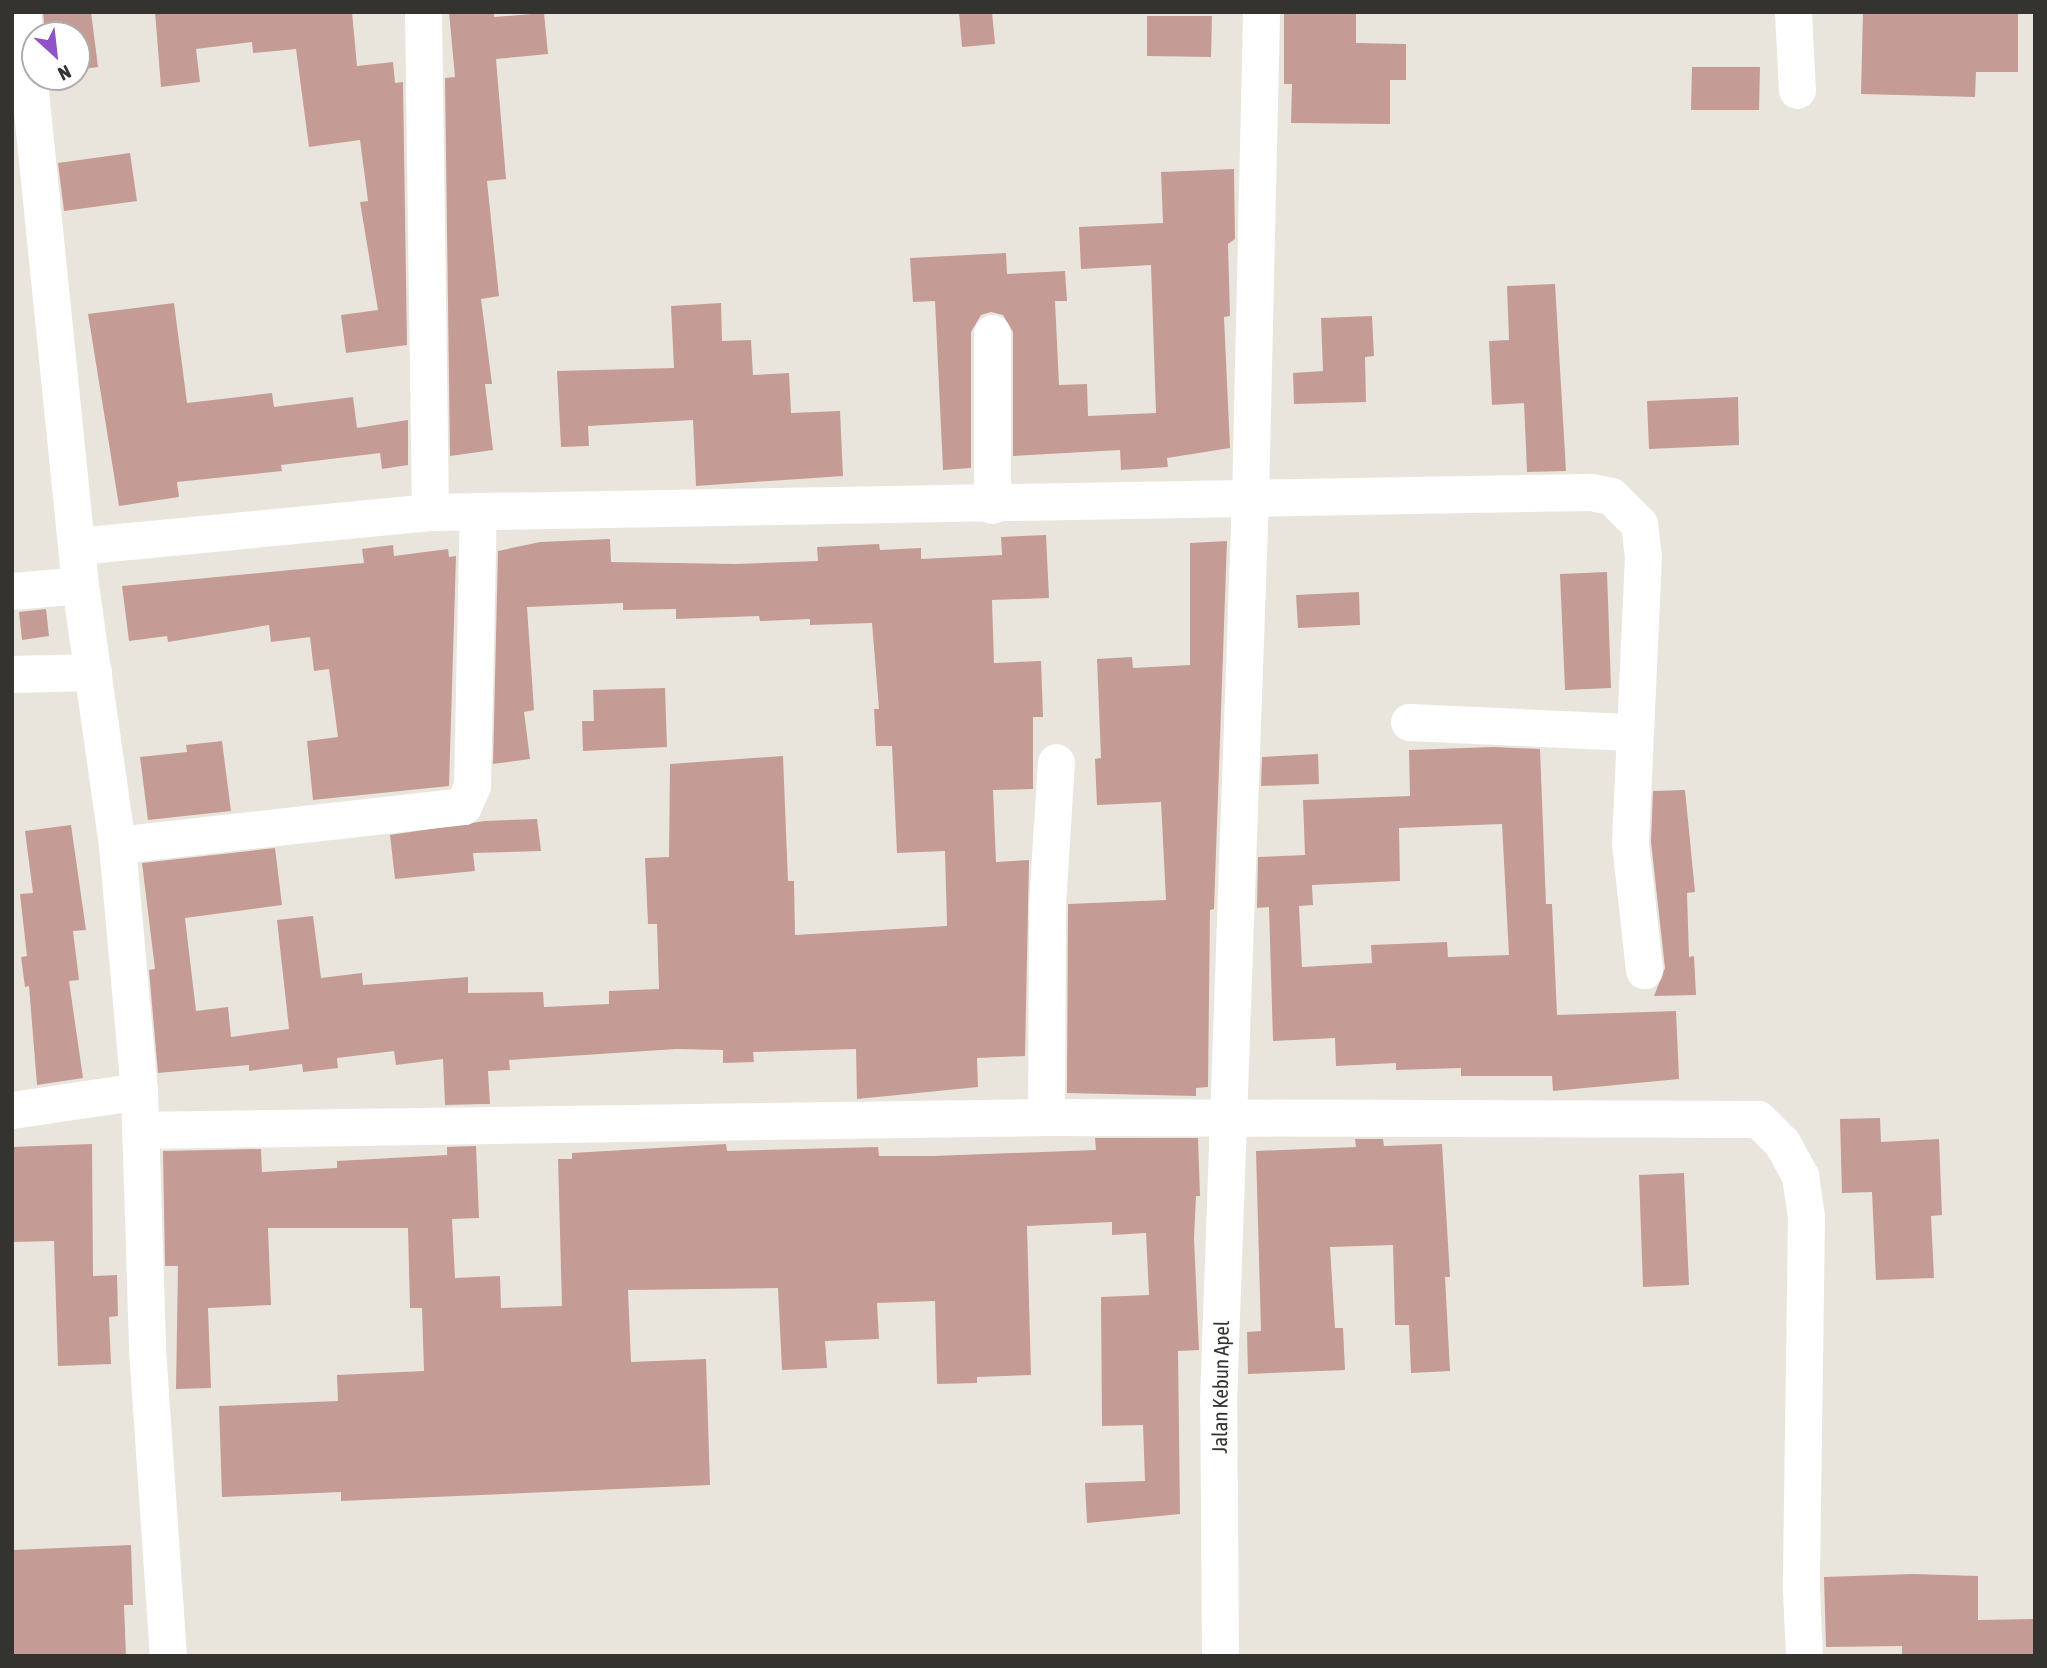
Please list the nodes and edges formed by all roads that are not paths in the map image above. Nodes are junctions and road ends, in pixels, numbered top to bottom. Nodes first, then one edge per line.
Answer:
1 (22, 12) edge
2 (423, 12) edge
3 (1261, 12) edge
4 (1793, 12) edge
5 (1797, 90) dead end
6 (992, 333) dead end
7 (1250, 499) junction
8 (992, 505) junction
9 (478, 511) junction
10 (430, 512) junction
11 (77, 546) junction
12 (80, 586) junction
13 (12, 591) edge
14 (93, 672) junction
15 (12, 674) edge
16 (1409, 722) dead end
17 (1632, 733) junction
18 (1056, 762) dead end
19 (117, 845) junction
20 (1644, 970) dead end
21 (139, 1091) junction
22 (12, 1110) edge
23 (1046, 1117) junction
24 (1226, 1118) junction
25 (141, 1130) junction
26 (168, 1656) edge
27 (1220, 1656) edge
28 (1804, 1656) edge

1 - 11 street
2 - 10 street
3 - 7 street, Jalan Kebun Apel
4 - 5 street
6 - 8 street
7 - 8 street
7 - 17 street
7 - 24 street, Jalan Kebun Apel
8 - 9 street
9 - 10 street
9 - 19 street
10 - 11 street
11 - 12 street
12 - 13 street
12 - 14 street
14 - 15 street
14 - 19 street
16 - 17 street
17 - 20 street
18 - 23 street
19 - 21 street
21 - 22 street
21 - 25 street
23 - 24 street
23 - 25 street
24 - 27 street, Jalan Kebun Apel
24 - 28 street
25 - 26 street

